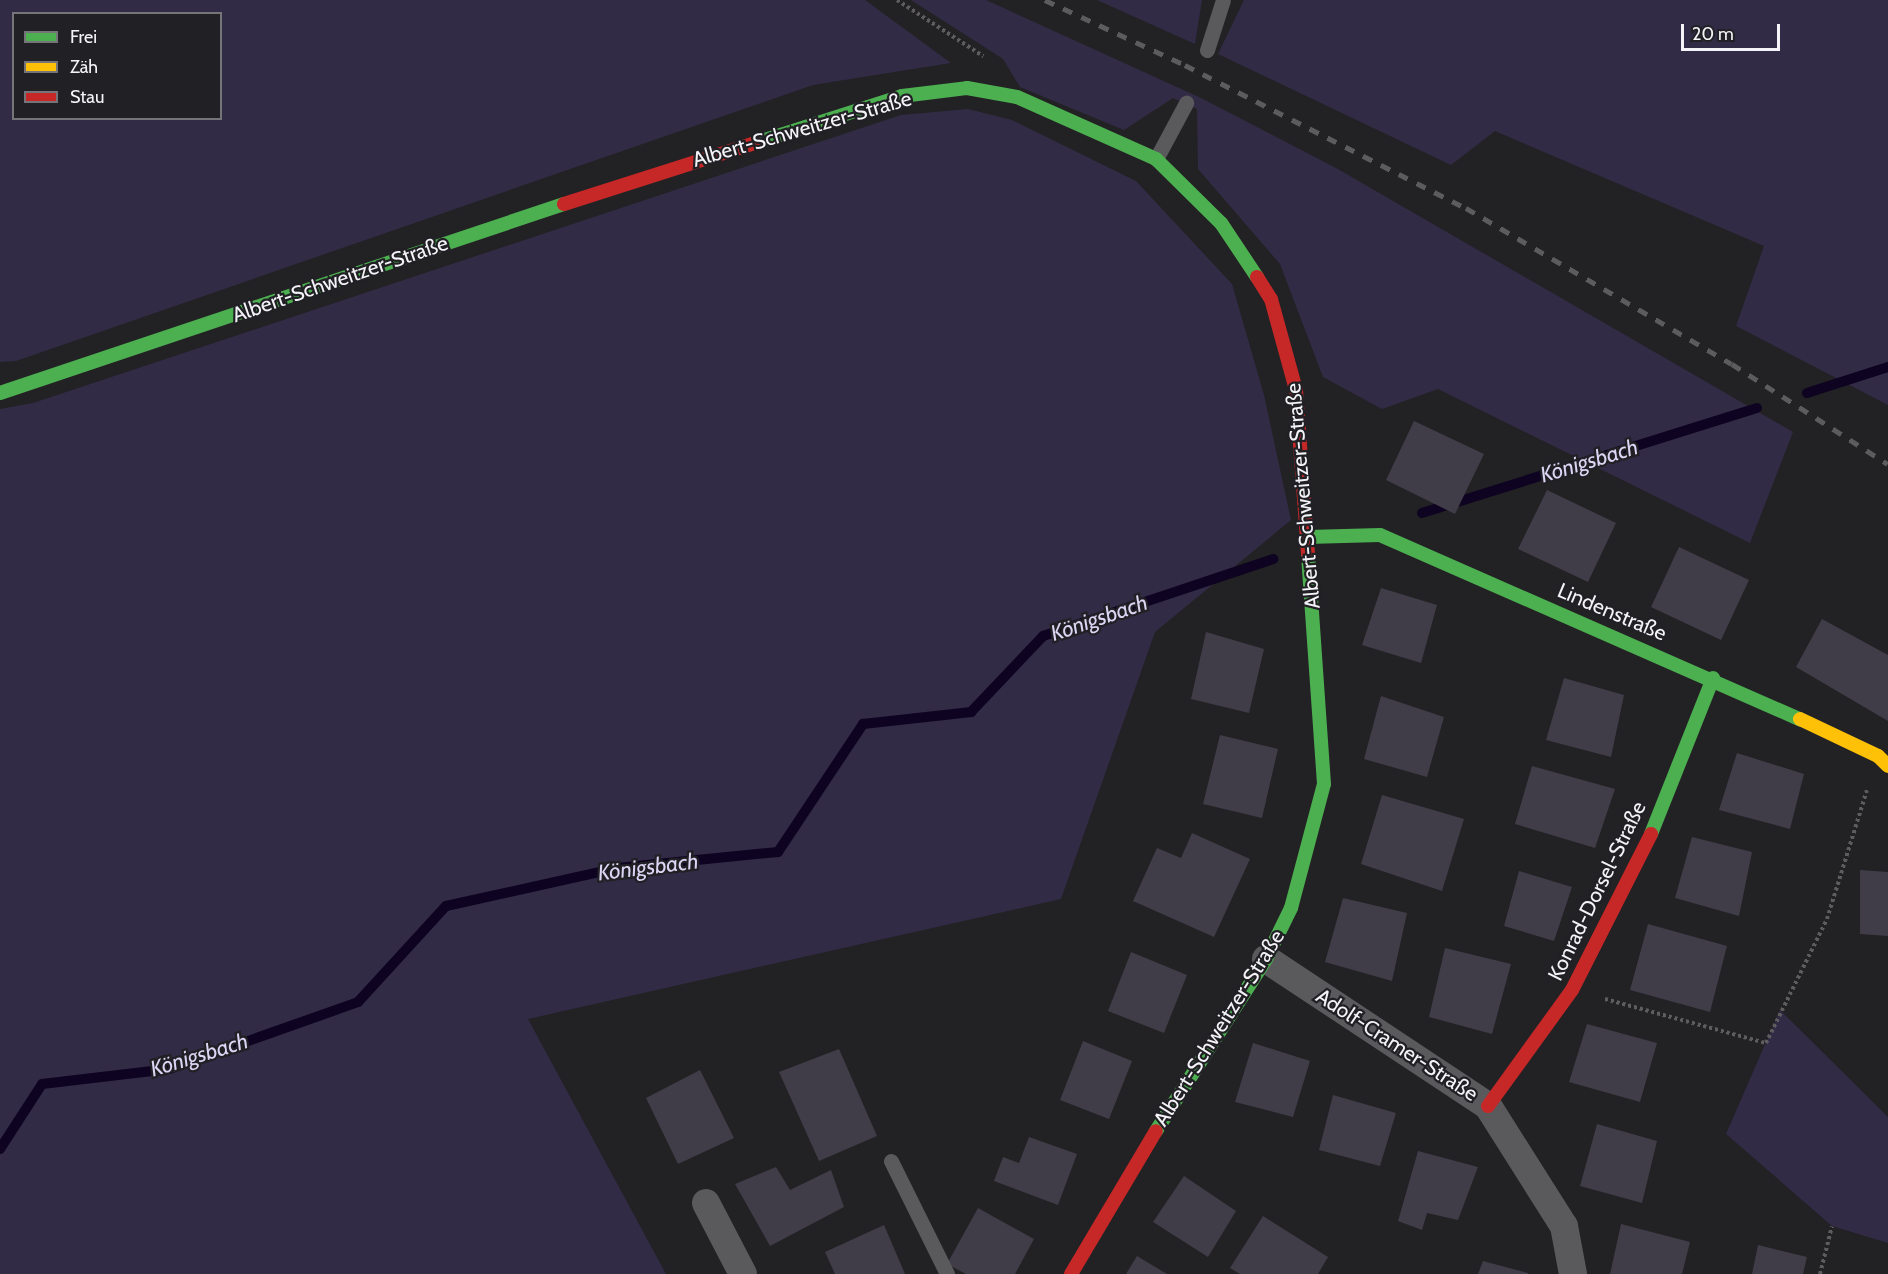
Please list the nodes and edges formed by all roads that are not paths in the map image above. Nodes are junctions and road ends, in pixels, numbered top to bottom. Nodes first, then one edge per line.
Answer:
1 (1223, 0) edge
2 (1207, 50) dead end
3 (1186, 104) dead end
4 (1156, 159) junction
5 (0, 393) edge
6 (1308, 537) junction
7 (1713, 678) junction
8 (1883, 761) edge
9 (1266, 959) junction
10 (1488, 1106) junction
11 (891, 1161) dead end
12 (706, 1203) dead end
13 (743, 1274) edge
14 (947, 1274) edge
15 (1071, 1274) edge
16 (1573, 1274) edge

1 - 2 lane
3 - 4 lane
4 - 5 street, Albert-Schweitzer-Straße
4 - 6 street, Albert-Schweitzer-Straße
6 - 7 street, Lindenstraße
6 - 9 street, Albert-Schweitzer-Straße
7 - 8 street, Lindenstraße
7 - 10 street, Konrad-Dorsel-Straße
9 - 10 street, Adolf-Cramer-Straße
9 - 15 street, Albert-Schweitzer-Straße
10 - 16 street, Adolf-Cramer-Straße
11 - 14 lane
12 - 13 street

